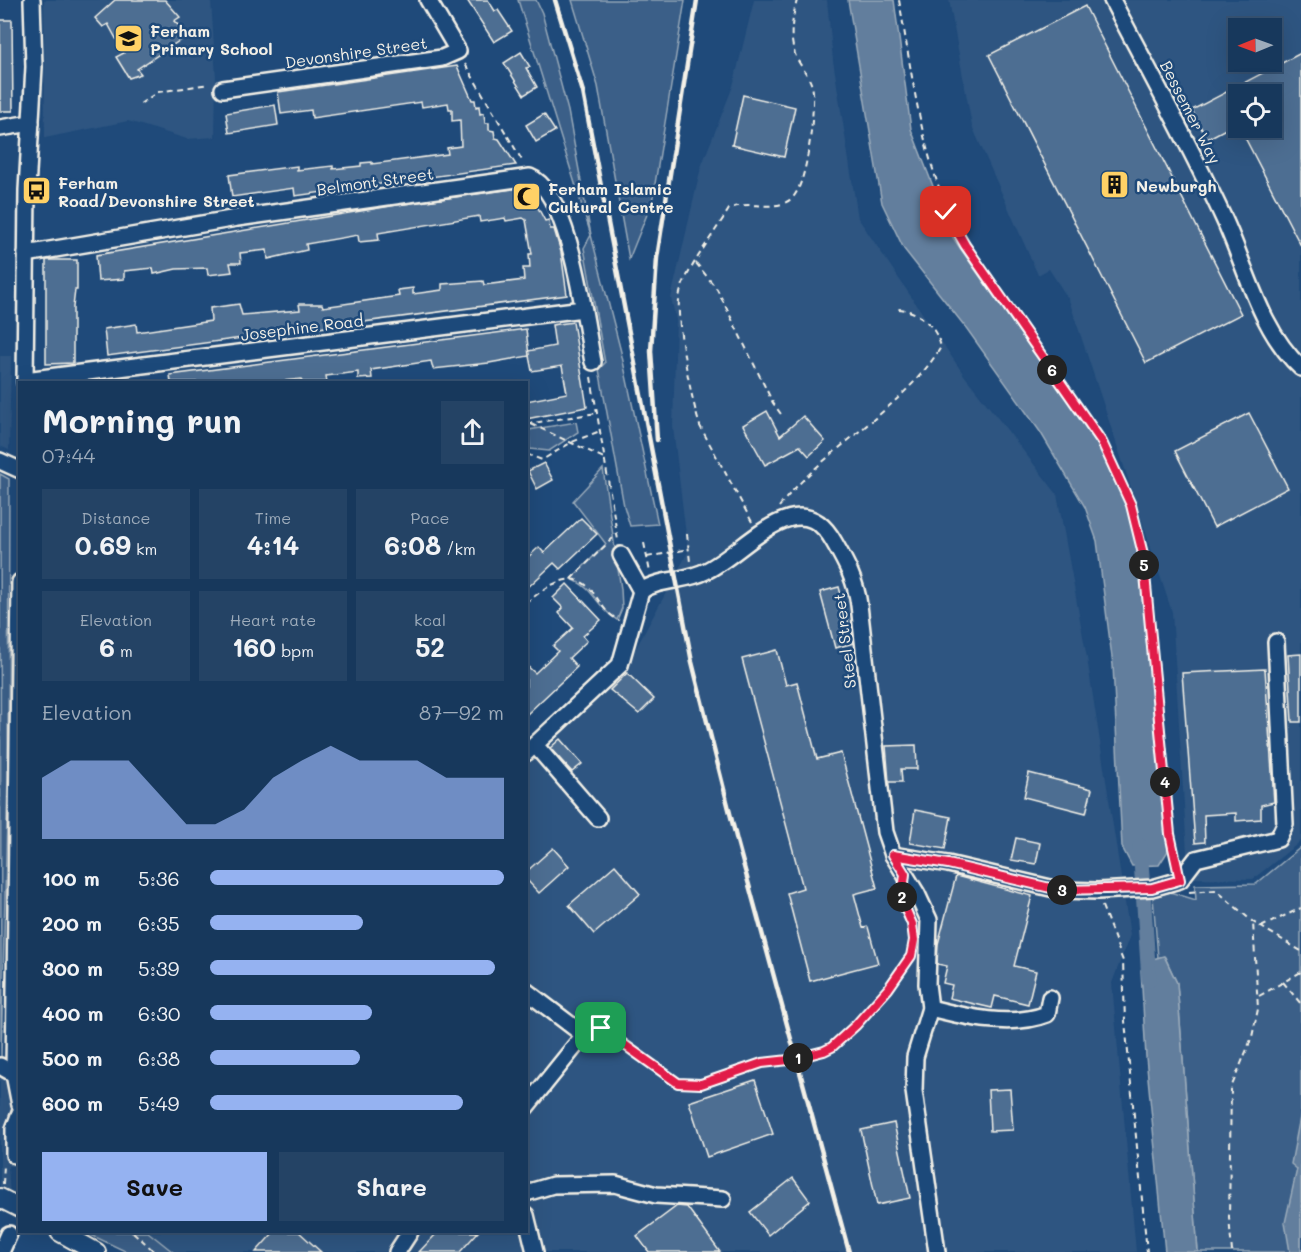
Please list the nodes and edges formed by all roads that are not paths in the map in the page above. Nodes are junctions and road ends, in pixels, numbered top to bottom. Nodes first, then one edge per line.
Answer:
1 (32, 0) edge
2 (428, 0) edge
3 (1112, 0) edge
4 (223, 89) road end
5 (31, 123) junction
6 (0, 128) edge
7 (26, 254) junction
8 (583, 309) junction
9 (593, 362) road end
10 (1301, 368) edge
11 (25, 381) edge
12 (0, 461) edge
13 (18, 469) edge
14 (621, 555) road end
15 (647, 587) junction
16 (1276, 642) dead end
17 (531, 749) edge
18 (18, 813) edge
19 (598, 818) dead end
20 (893, 855) junction
21 (528, 993) edge
22 (1050, 998) dead end
23 (930, 1008) junction
24 (0, 1066) edge
25 (14, 1074) junction
26 (18, 1095) edge
27 (528, 1105) edge
28 (18, 1118) edge
29 (14, 1155) road end
30 (528, 1192) edge
31 (1, 1199) edge
32 (723, 1199) dead end
33 (18, 1207) edge
34 (528, 1223) edge
35 (62, 1233) edge
36 (409, 1233) edge
37 (9, 1234) dead end
38 (1, 1252) edge
39 (96, 1252) edge
40 (397, 1252) edge
41 (535, 1252) edge
42 (937, 1252) edge

1 - 5 street
2 - 4 street, Devonshire Street
3 - 10 street, Bessemer Way
5 - 6 street
5 - 7 street
7 - 8 street, Belmont Street
7 - 11 street
8 - 9 street
8 - 11 street, Josephine Road
12 - 13 street
14 - 15 street
15 - 17 street
15 - 20 street, Steel Street
16 - 20 street
17 - 19 street
18 - 25 street
20 - 23 street, Steel Street
21 - 27 street
22 - 23 street
23 - 42 street
24 - 25 street
25 - 26 street
28 - 29 street
30 - 32 street
31 - 33 main road
34 - 41 street
35 - 39 main road
36 - 40 street
37 - 38 street

